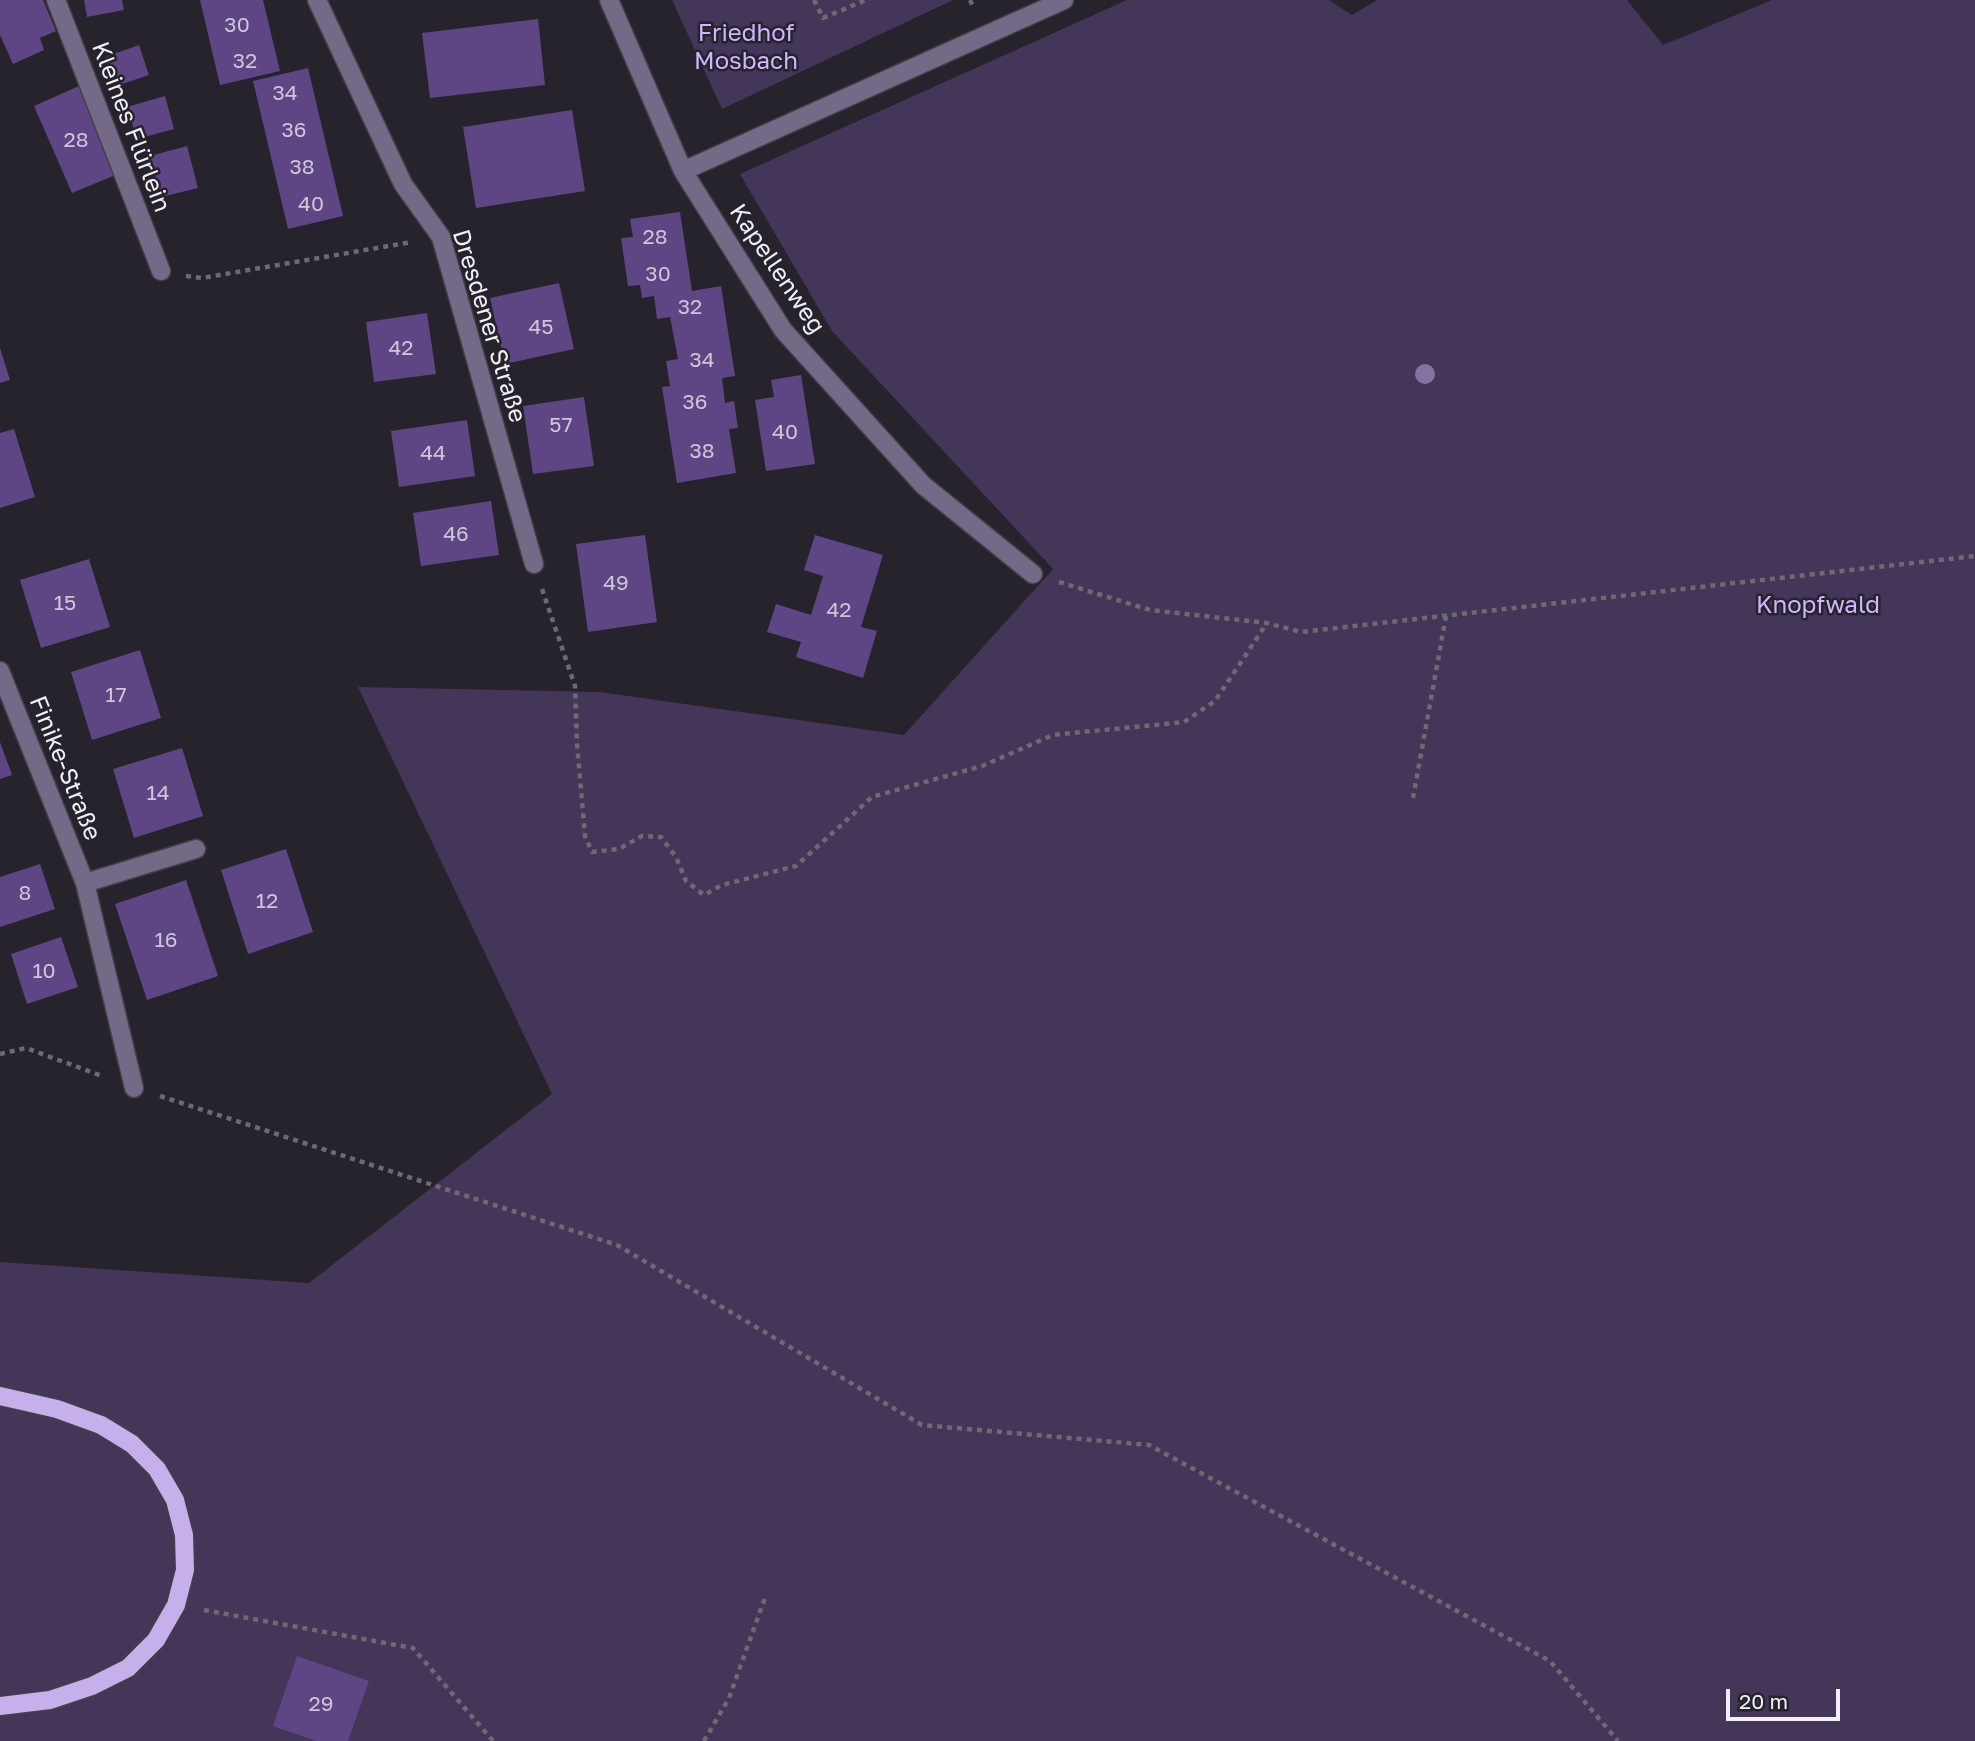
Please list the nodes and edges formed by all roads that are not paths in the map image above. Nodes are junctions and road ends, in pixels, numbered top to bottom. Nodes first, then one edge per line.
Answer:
1 (56, 0) edge
2 (317, 0) edge
3 (609, 0) edge
4 (1064, 0) edge
5 (683, 171) junction
6 (161, 271) road end
7 (534, 564) road end
8 (1032, 574) road end
9 (0, 671) edge
10 (196, 849) dead end
11 (85, 883) junction
12 (134, 1087) road end
13 (0, 1396) edge
14 (0, 1706) edge

1 - 6 street, Kleines Flürlein
2 - 7 street, Dresdener Straße
3 - 5 street, Kapellenweg
4 - 5 street
5 - 8 street, Kapellenweg
9 - 11 street, Finike-Straße
10 - 11 street
11 - 12 street, Finike-Straße
13 - 14 main road

